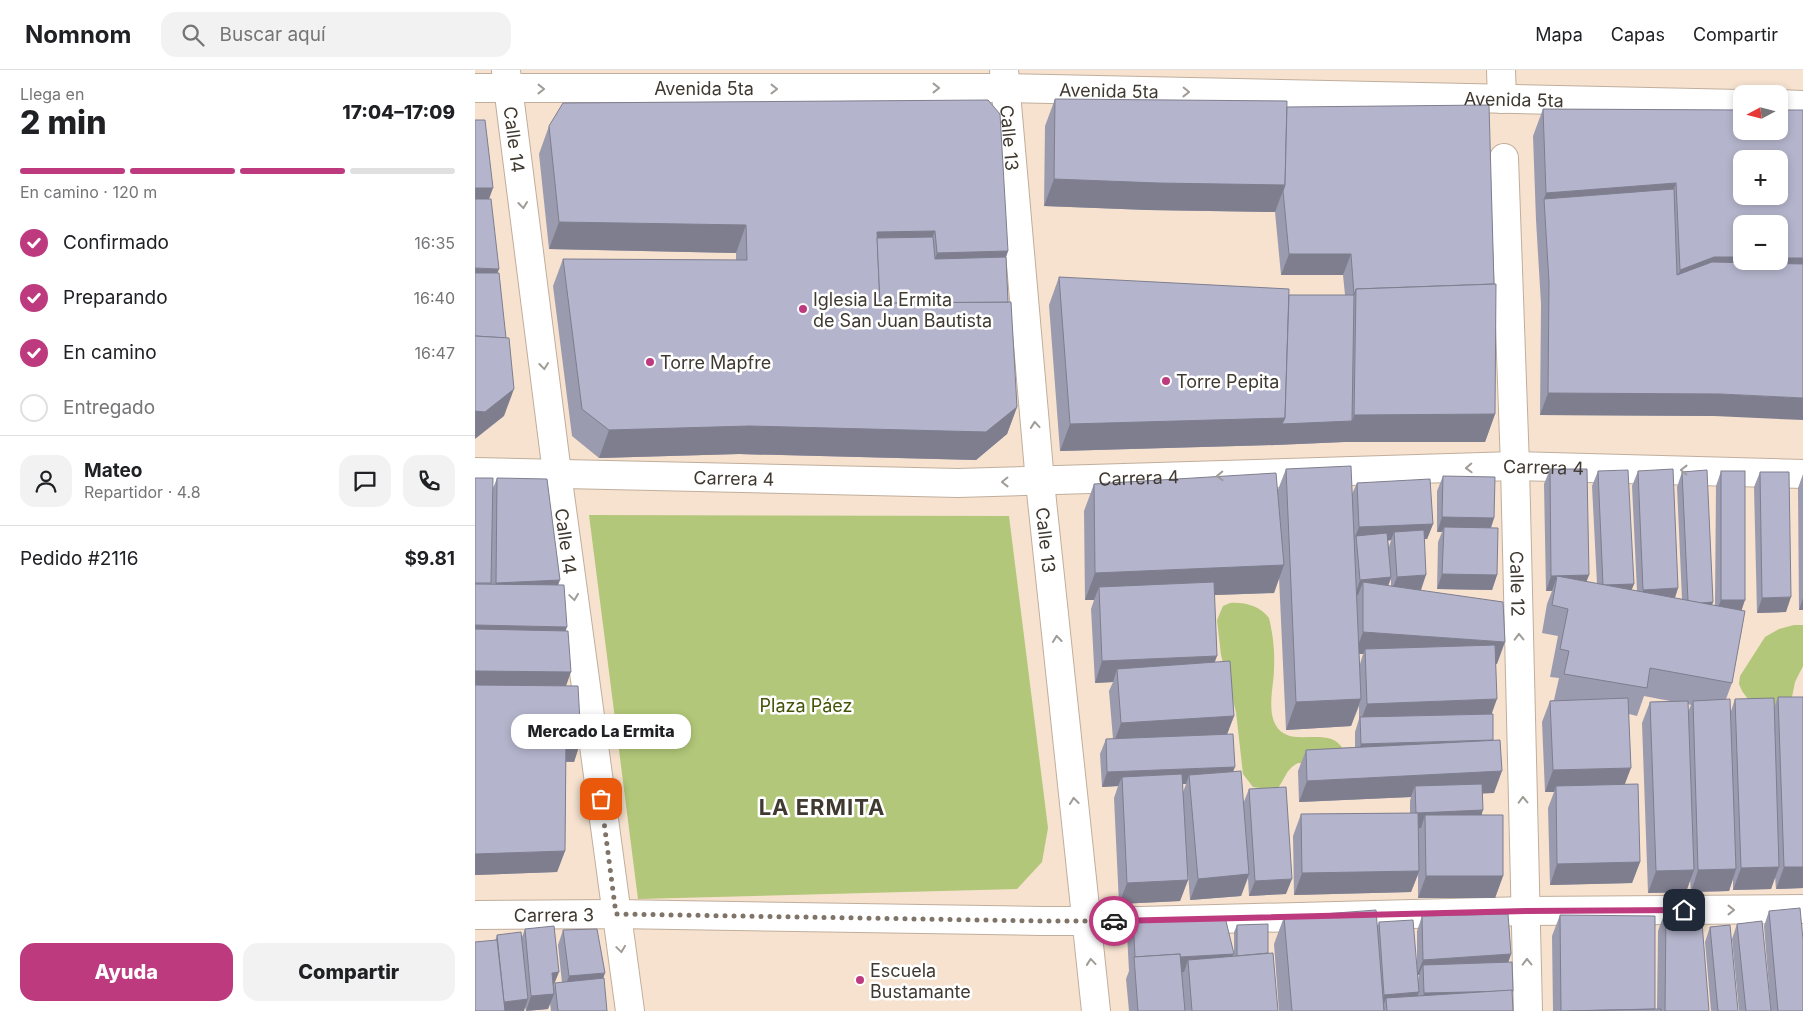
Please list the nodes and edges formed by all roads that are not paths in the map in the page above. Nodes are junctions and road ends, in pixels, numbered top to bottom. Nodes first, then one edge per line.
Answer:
1 (1501, 70) edge
2 (1004, 79) edge
3 (507, 80) edge
4 (475, 88) edge
5 (1501, 99) junction
6 (1733, 104) edge
7 (1788, 104) edge
8 (1803, 105) edge
9 (1504, 158) dead end
10 (1515, 466) junction
11 (475, 472) edge
12 (557, 473) junction
13 (1803, 474) edge
14 (1040, 482) junction
15 (1803, 910) edge
16 (1526, 911) junction
17 (616, 914) junction
18 (475, 915) edge
19 (1087, 920) junction
20 (629, 1011) edge
21 (1096, 1011) edge
22 (1528, 1011) edge

1 - 5 street
3 -> 2 street, Avenida 5ta
2 -> 5 street, Avenida 5ta
14 -> 2 street, Calle 13
3 - 4 street, Avenida 5ta
3 -> 12 street, Calle 14
5 - 6 street, Avenida 5ta
7 - 8 street
9 - 10 street, Calle 12
13 -> 10 street, Carrera 4
10 -> 14 street, Carrera 4
16 -> 10 street, Calle 12
11 - 12 street, Carrera 4
14 -> 12 street, Carrera 4
12 -> 17 street, Calle 14
19 -> 14 street, Calle 13
16 -> 15 street, Carrera 3
16 - 19 street, Carrera 3
22 -> 16 street, Calle 12
17 - 18 street, Carrera 3
17 - 19 street, Carrera 3
17 -> 20 street, Calle 14
21 -> 19 street, Calle 13

